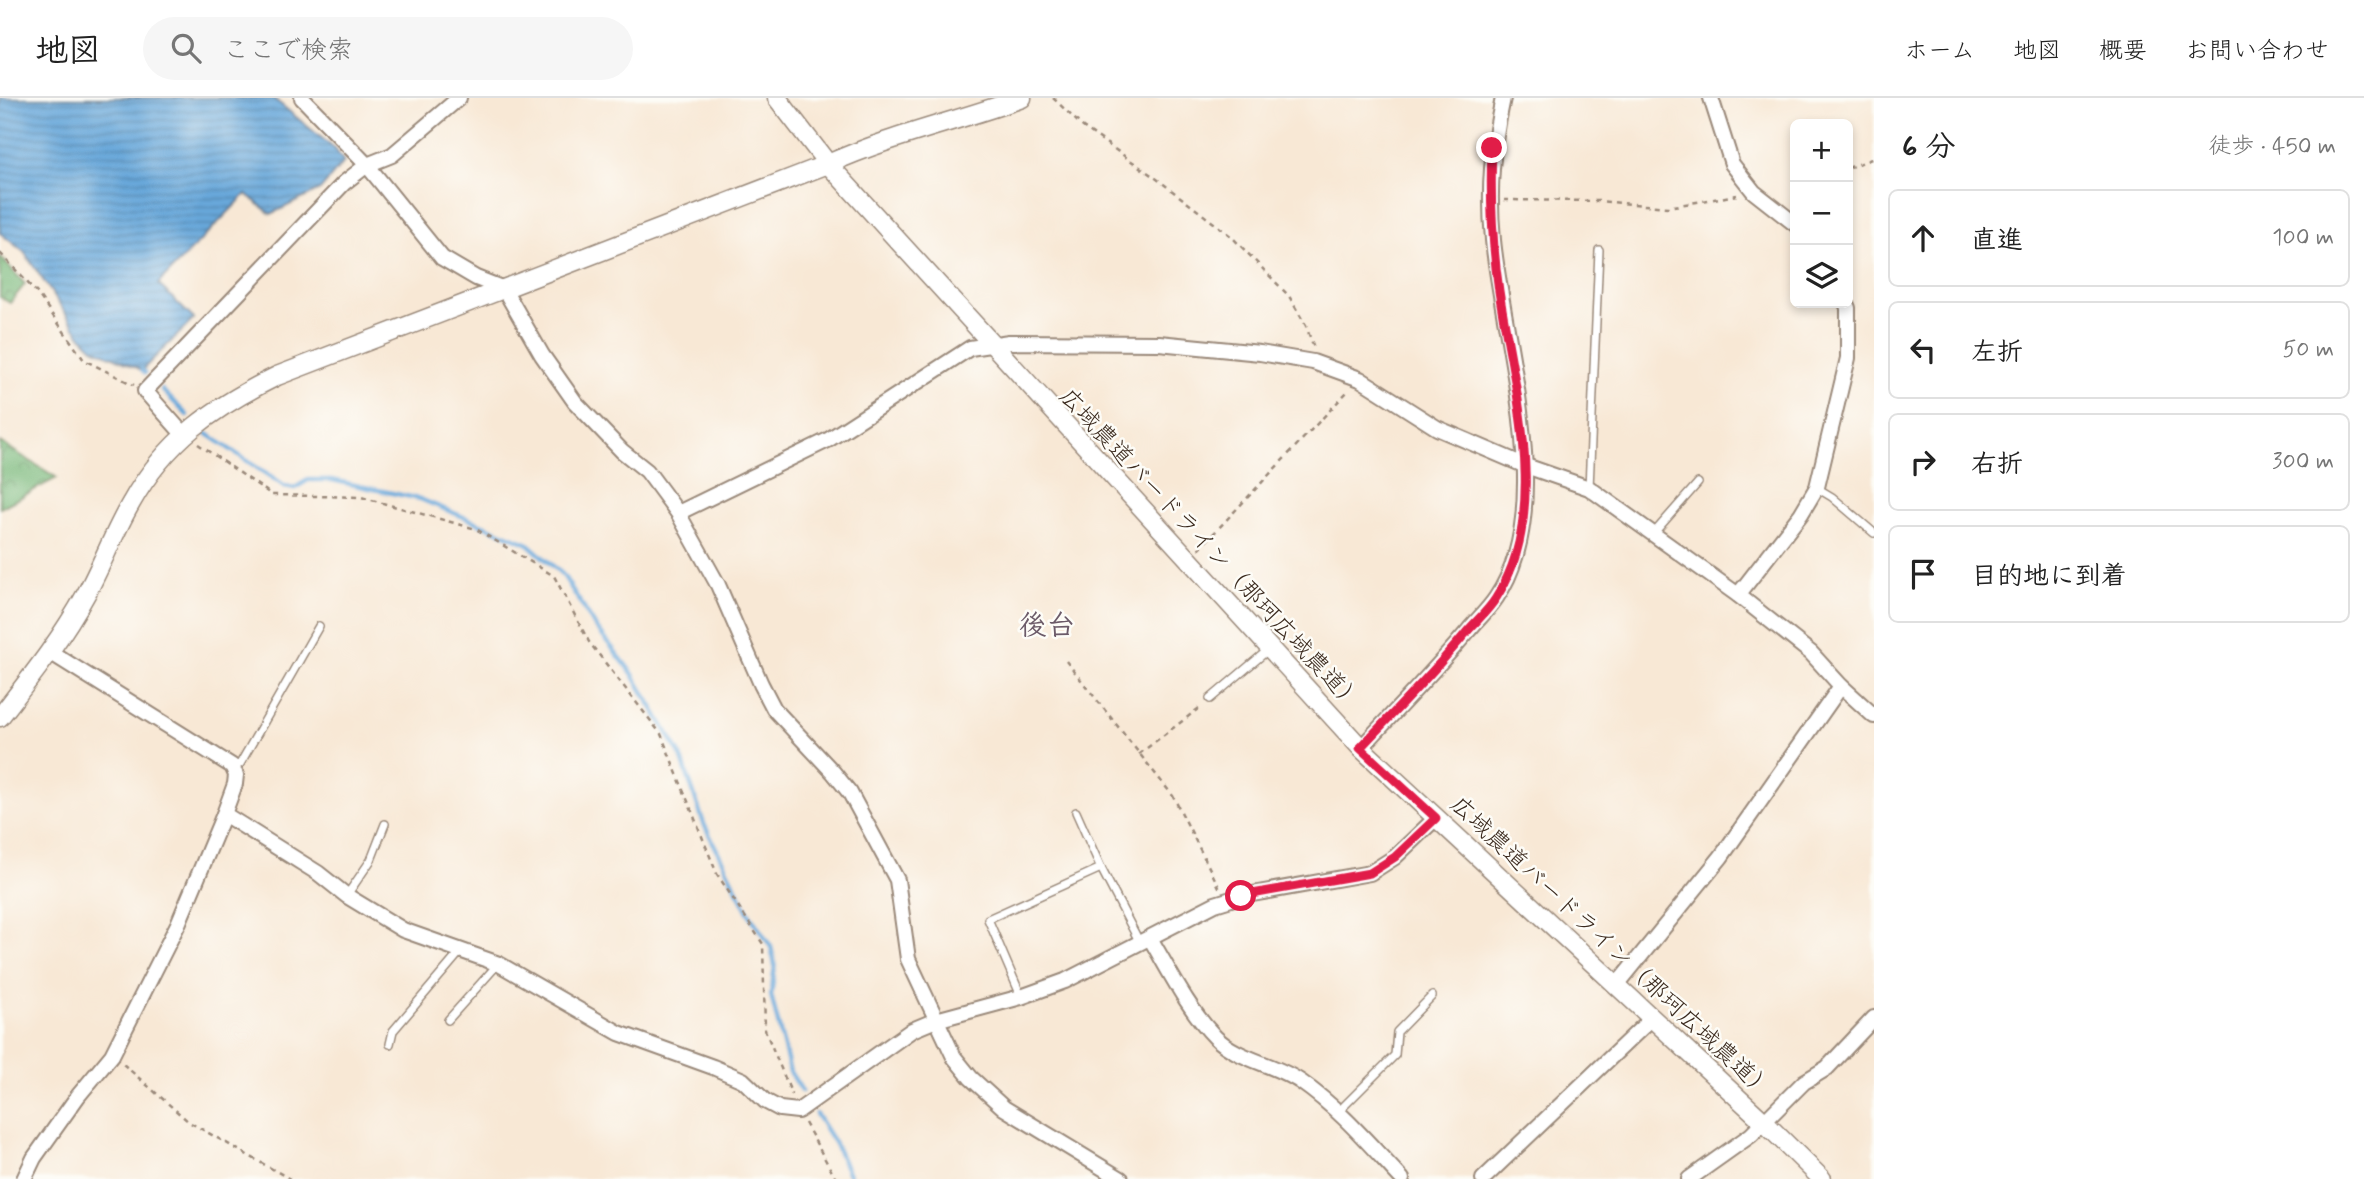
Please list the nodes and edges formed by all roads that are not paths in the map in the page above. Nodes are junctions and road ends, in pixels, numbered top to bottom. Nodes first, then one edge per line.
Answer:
1 (302, 98) edge
2 (459, 98) edge
3 (777, 98) edge
4 (1022, 98) edge
5 (1503, 98) edge
6 (1711, 98) edge
7 (828, 164) junction
8 (367, 165) junction
9 (1790, 220) edge
10 (1599, 250) dead end
11 (504, 289) junction
12 (1849, 308) edge
13 (992, 346) junction
14 (183, 434) junction
15 (1526, 466) junction
16 (1698, 483) dead end
17 (1817, 487) junction
18 (1589, 488) junction
19 (678, 513) junction
20 (1874, 533) edge
21 (1653, 535) junction
22 (1738, 595) junction
23 (319, 626) dead end
24 (1269, 649) junction
25 (50, 652) junction
26 (1841, 686) junction
27 (1210, 699) road end
28 (1874, 716) edge
29 (0, 717) edge
30 (1360, 748) junction
31 (232, 766) junction
32 (1076, 812) dead end
33 (225, 814) junction
34 (1436, 818) junction
35 (385, 824) dead end
36 (1101, 869) junction
37 (347, 896) junction
38 (1145, 941) junction
39 (461, 950) junction
40 (499, 964) junction
41 (1616, 986) junction
42 (1432, 996) dead end
43 (1021, 997) junction
44 (1874, 1018) edge
45 (1651, 1019) junction
46 (448, 1020) dead end
47 (936, 1020) junction
48 (390, 1044) dead end
49 (1339, 1111) junction
50 (1764, 1122) junction
51 (24, 1179) edge
52 (1121, 1179) edge
53 (1402, 1179) edge
54 (1483, 1179) edge
55 (1689, 1179) edge
56 (1822, 1179) edge

1 - 8 street
2 - 8 street
3 - 7 street, 広域農道バードライン（那珂広域農道）
4 - 7 street
5 - 15 street
6 - 9 street
7 - 11 street
7 - 13 street, 広域農道バードライン（那珂広域農道）
8 - 11 street
8 - 14 street
10 - 18 lane
11 - 14 street
11 - 19 street
12 - 17 street
13 - 15 street
13 - 19 street
13 - 24 street, 広域農道バードライン（那珂広域農道）
14 - 25 street
15 - 18 street
15 - 30 street
16 - 21 lane
17 - 20 lane
17 - 22 street
18 - 21 street
19 - 47 street
21 - 22 street
22 - 26 street
23 - 31 lane
24 - 27 lane
24 - 30 street, 広域農道バードライン（那珂広域農道）
25 - 29 street
25 - 31 street
26 - 28 street
26 - 41 street
30 - 34 street, 広域農道バードライン（那珂広域農道）
31 - 33 street
32 - 36 lane
33 - 37 street
33 - 51 street
34 - 38 street
34 - 41 street, 広域農道バードライン（那珂広域農道）
35 - 37 lane
36 - 38 lane
36 - 43 lane
37 - 39 street
38 - 43 street
38 - 49 street
39 - 40 street
39 - 48 lane
40 - 46 lane
40 - 47 street
41 - 45 street, 広域農道バードライン（那珂広域農道）
42 - 49 lane
43 - 47 street
44 - 50 street
45 - 50 street, 広域農道バードライン（那珂広域農道）
45 - 54 street
47 - 52 street
49 - 53 street
50 - 55 street
50 - 56 street, 広域農道バードライン（那珂広域農道）

